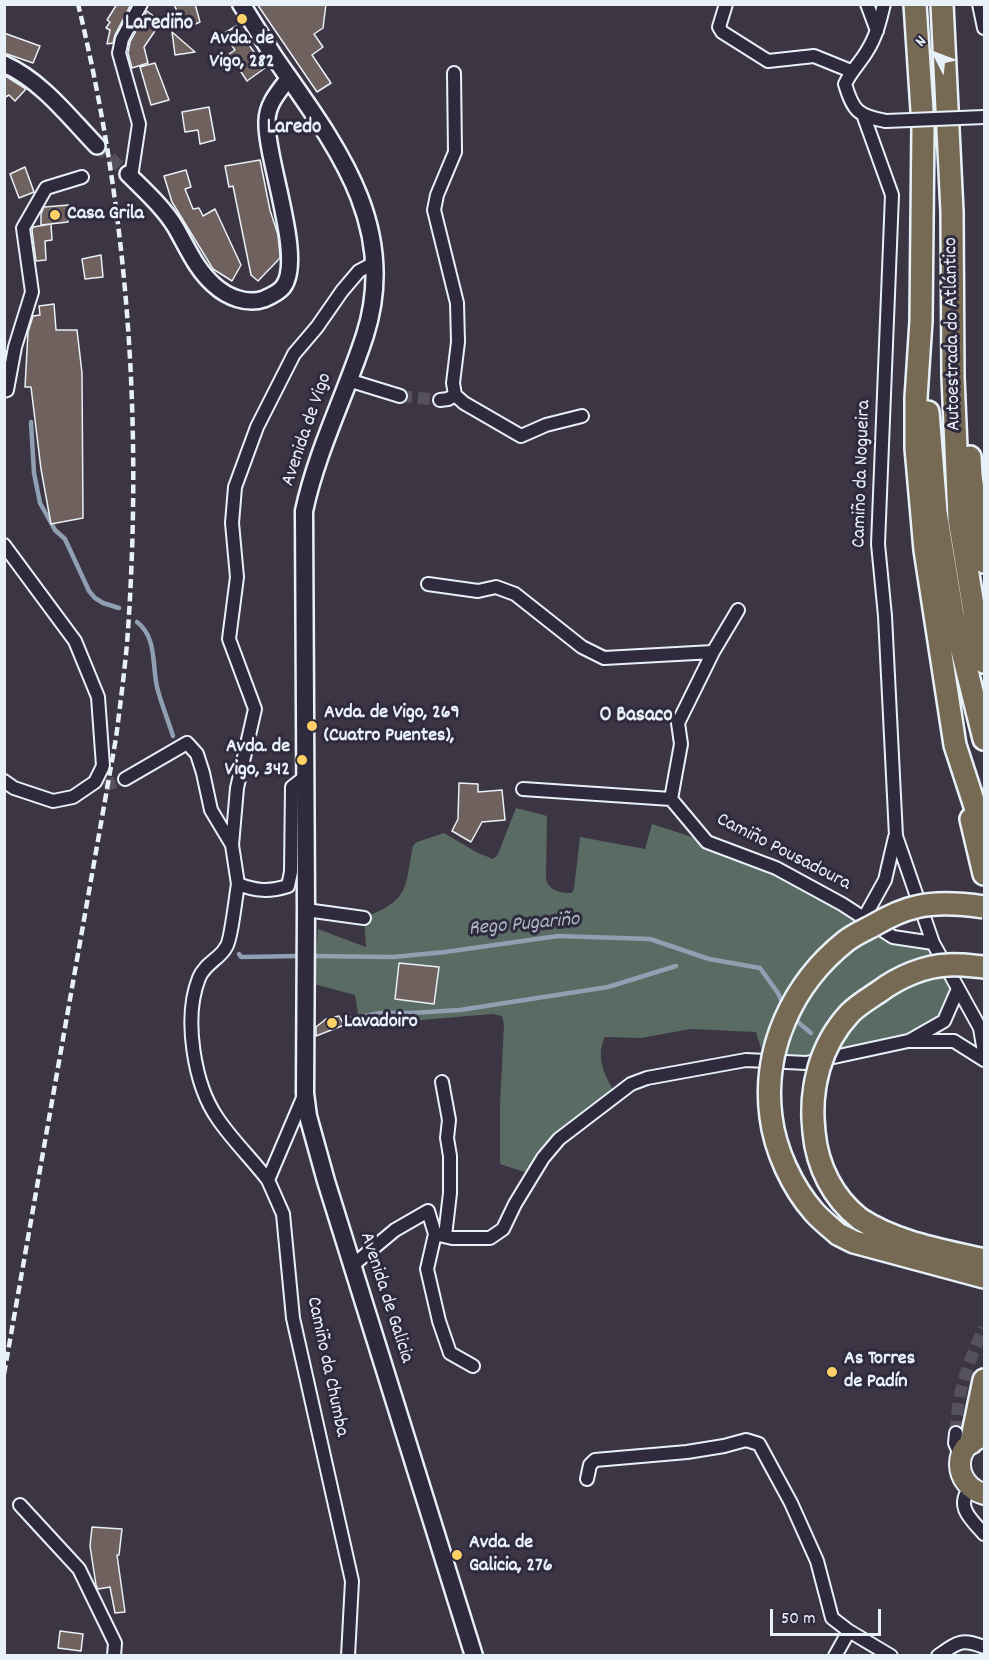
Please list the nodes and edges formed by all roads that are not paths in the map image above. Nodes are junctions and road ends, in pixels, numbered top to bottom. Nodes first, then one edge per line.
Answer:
1 (141, 4) edge
2 (241, 4) edge
3 (726, 4) edge
4 (867, 4) edge
5 (884, 4) edge
6 (915, 4) edge
7 (942, 4) edge
8 (979, 4) edge
9 (984, 28) edge
10 (877, 31) junction
11 (4, 64) edge
12 (851, 70) junction
13 (454, 72) dead end
14 (290, 78) junction
15 (864, 117) junction
16 (984, 117) edge
17 (97, 146) tunnel mouth
18 (130, 176) joint
19 (82, 177) dead end
20 (952, 212) junction
21 (376, 262) junction
22 (921, 321) junction
23 (10, 347) edge
24 (348, 380) junction
25 (4, 391) edge
26 (455, 395) junction
27 (400, 396) tunnel mouth
28 (440, 400) tunnel mouth
29 (582, 416) dead end
30 (4, 545) edge
31 (984, 562) edge
32 (428, 584) dead end
33 (738, 609) dead end
34 (713, 652) junction
35 (984, 662) edge
36 (984, 739) edge
37 (955, 746) junction
38 (305, 777) junction
39 (124, 779) tunnel mouth
40 (4, 781) edge
41 (104, 786) tunnel mouth
42 (523, 789) dead end
43 (73, 797) junction
44 (671, 799) junction
45 (984, 834) edge
46 (896, 836) junction
47 (232, 845) junction
48 (984, 874) edge
49 (238, 884) junction
50 (984, 907) edge
51 (306, 915) junction
52 (364, 918) dead end
53 (864, 918) junction
54 (933, 943) junction
55 (306, 945) joint
56 (984, 967) edge
57 (958, 988) junction
58 (908, 1041) junction
59 (984, 1052) edge
60 (984, 1059) edge
61 (442, 1082) dead end
62 (305, 1093) junction
63 (268, 1180) junction
64 (440, 1235) junction
65 (984, 1260) edge
66 (353, 1265) junction
67 (984, 1277) edge
68 (473, 1366) dead end
69 (984, 1380) edge
70 (971, 1446) edge
71 (587, 1479) dead end
72 (977, 1491) edge
73 (20, 1505) dead end
74 (984, 1534) edge
75 (849, 1631) junction
76 (984, 1647) edge
77 (114, 1656) edge
78 (348, 1656) edge
79 (474, 1656) edge
80 (835, 1656) edge
81 (891, 1656) edge
82 (938, 1656) edge

1 - 18 street
2 - 14 main road, Avenida de Vigo
3 - 12 street
4 - 10 street
5 - 10 street
6 - 22 highway, Autoestrada do Atlántico
7 - 20 highway, Autoestrada do Atlántico
8 - 9 street
10 - 12 street
11 - 17 street
12 - 15 street, Camiño da Nogueira
13 - 26 street
14 - 18 street
14 - 21 main road, Avenida de Vigo
15 - 16 street, bridge
15 - 46 street, Camiño da Nogueira
19 - 23 street
20 - 31 highway
20 - 35 highway, Autoestrada do Atlántico
21 - 24 main road, Avenida de Vigo
21 - 47 street
22 - 36 highway, Autoestrada do Atlántico
22 - 37 highway, Autoestrada do Atlántico
23 - 25 street
24 - 27 street
24 - 38 main road, Avenida de Vigo
26 - 28 street
26 - 29 street
30 - 43 street
32 - 34 street
33 - 34 street
34 - 44 street
37 - 45 highway, Autoestrada do Atlántico
37 - 48 highway
38 - 49 street
38 - 51 main road, Avenida de Vigo
39 - 47 street
40 - 43 street
41 - 43 street
42 - 44 street
44 - 53 street, Camiño Pousadoura
46 - 53 street, Camiño da Nogueira
46 - 54 street, Camiño da Nogueira
47 - 49 street, Camiño da Chumba
49 - 63 street, Camiño da Chumba
50 - 67 highway, bridge
51 - 52 street
51 - 55 main road, Avenida de Vigo
53 - 54 street, Camiño Pousadoura
54 - 57 street, Camiño da Nogueira
55 - 62 main road, Avenida de Galicia
56 - 65 highway, bridge
57 - 58 street
57 - 59 street, Camiño da Nogueira
58 - 60 street
58 - 64 street
61 - 64 street
62 - 63 street
62 - 66 main road, Avenida de Galicia
63 - 78 street, Camiño da Chumba
64 - 66 street
64 - 68 street
66 - 79 main road, Avenida de Galicia
69 - 70 highway
70 - 72 highway
71 - 75 street
72 - 74 street
73 - 77 street
75 - 80 street
75 - 81 street
76 - 82 street

